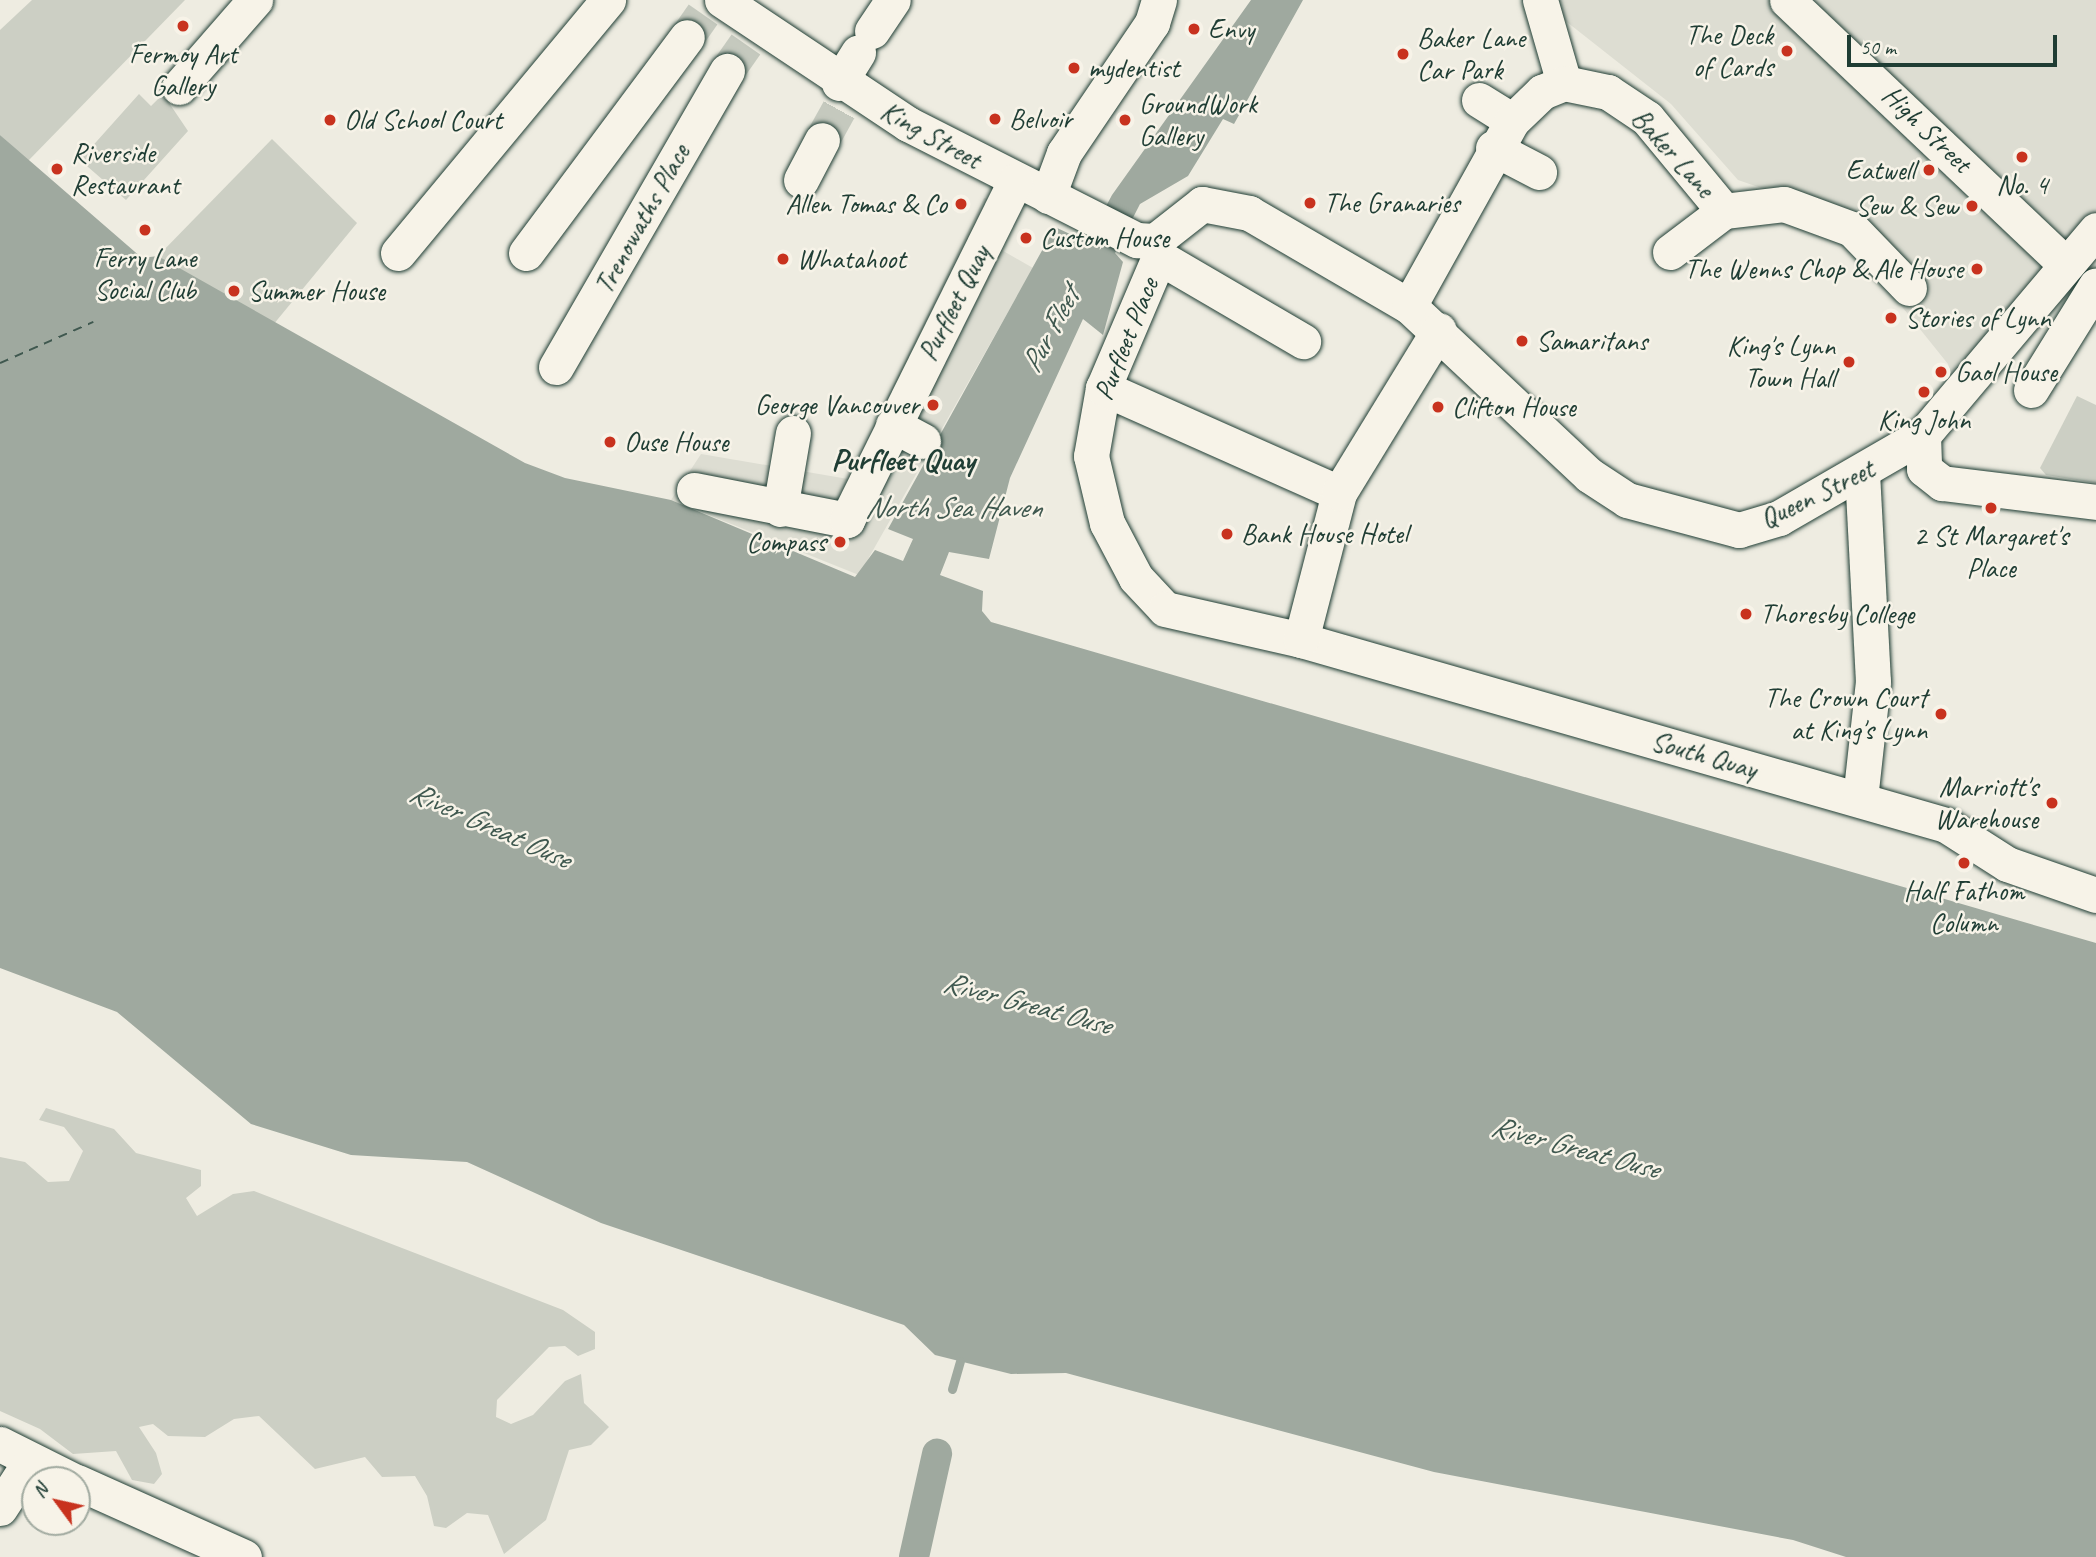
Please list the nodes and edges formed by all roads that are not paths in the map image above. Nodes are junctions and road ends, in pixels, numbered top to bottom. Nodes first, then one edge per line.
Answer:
1 (255, 0) edge
2 (608, 0) edge
3 (893, 0) edge
4 (1159, 0) edge
5 (1787, 0) edge
6 (1546, 5) edge
7 (706, 13) edge
8 (743, 48) junction
9 (1564, 83) junction
10 (179, 87) dead end
11 (843, 94) junction
12 (1479, 100) dead end
13 (1503, 134) junction
14 (822, 140) tunnel mouth
15 (1539, 172) dead end
16 (801, 180) dead end
17 (1016, 181) junction
18 (1058, 200) junction
19 (1724, 211) junction
20 (1150, 246) junction
21 (2084, 250) edge
22 (1670, 252) dead end
23 (398, 253) dead end
24 (526, 253) dead end
25 (2096, 285) edge
26 (1909, 288) dead end
27 (1409, 306) junction
28 (1439, 330) junction
29 (1303, 341) dead end
30 (556, 366) dead end
31 (1103, 388) junction
32 (2031, 390) dead end
33 (793, 433) dead end
34 (1923, 435) junction
35 (1862, 473) junction
36 (694, 489) dead end
37 (1339, 493) junction
38 (2096, 502) edge
39 (780, 509) junction
40 (1301, 640) junction
41 (1860, 799) junction
42 (2096, 895) edge
43 (0, 1444) edge
44 (31, 1460) junction
45 (43, 1466) edge
46 (91, 1488) edge
47 (0, 1508) edge
48 (236, 1555) edge

1 - 10 street
2 - 23 street
3 - 11 street
4 - 18 street
5 - 21 street, High Street
6 - 9 street
7 - 8 street, King Street
7 - 24 street
8 - 11 street, King Street
8 - 30 street, Trenowaths Place
9 - 13 street
9 - 19 street, Baker Lane
11 - 17 street, King Street
12 - 13 street
13 - 15 street
13 - 27 street
14 - 16 street
17 - 18 street, King Street
17 - 39 street, Purfleet Quay
18 - 20 street, King Street
19 - 22 street
19 - 26 street
20 - 27 street, Purfleet Place
20 - 29 street, King Street
20 - 31 street, Purfleet Place
21 - 34 street, Queen Street
25 - 32 street
27 - 28 street, Purfleet Place
28 - 35 street, Queen Street
28 - 37 street
31 - 37 street
31 - 40 street, Purfleet Place
33 - 39 street
34 - 35 street, Queen Street
34 - 38 street
35 - 41 street
36 - 39 street, Purfleet Quay
37 - 40 street
40 - 41 street, South Quay
41 - 42 street, South Quay
43 - 44 street
44 - 45 street
44 - 47 street
46 - 48 street

